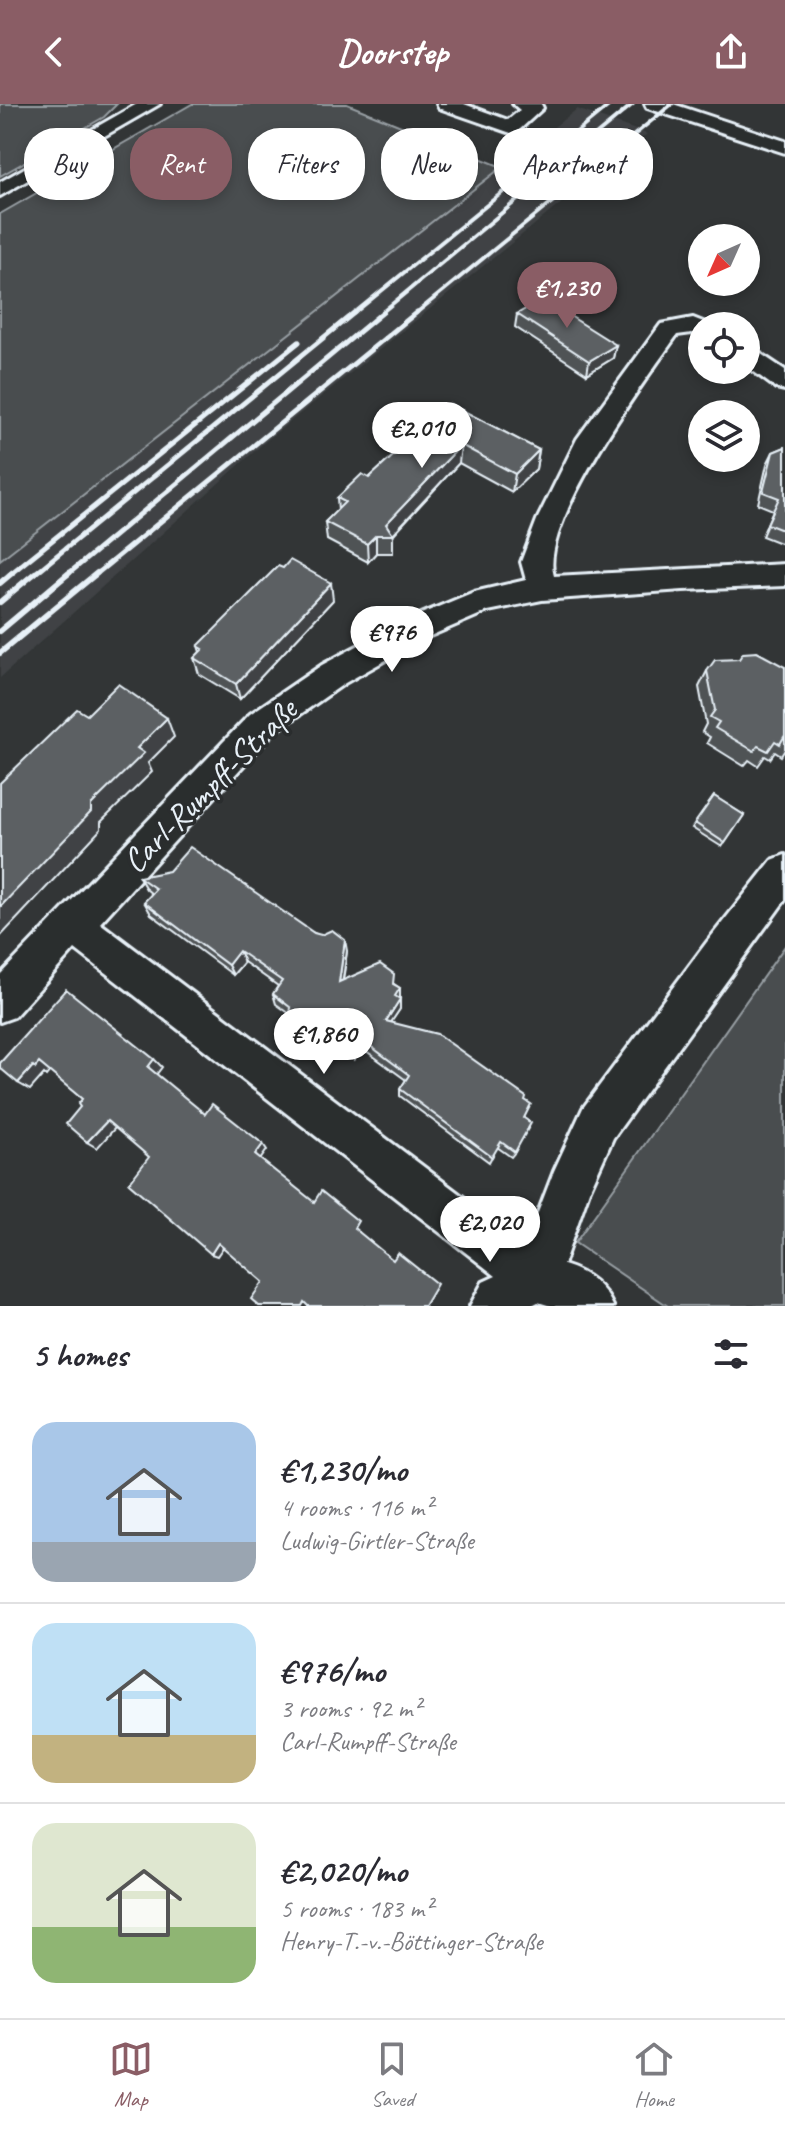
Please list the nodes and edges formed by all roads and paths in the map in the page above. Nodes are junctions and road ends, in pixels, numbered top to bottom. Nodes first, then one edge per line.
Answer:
1 (151, 104) edge
2 (446, 104) edge
3 (522, 104) edge
4 (654, 104) edge
5 (785, 147) edge
6 (0, 190) edge
7 (688, 326) edge
8 (760, 365) edge
9 (785, 382) edge
10 (785, 575) edge
11 (543, 589) junction
12 (785, 872) edge
13 (73, 925) junction
14 (0, 1003) edge
15 (536, 1279) junction
16 (493, 1306) edge
17 (590, 1306) edge

1 - 6 street
2 - 3 street
4 - 5 street
7 - 11 street
8 - 9 street
10 - 11 street, Carl-Rumpff-Straße
11 - 13 street, Carl-Rumpff-Straße
12 - 15 street
13 - 14 street, Carl-Rumpff-Straße
13 - 15 street
15 - 16 street
15 - 17 street

